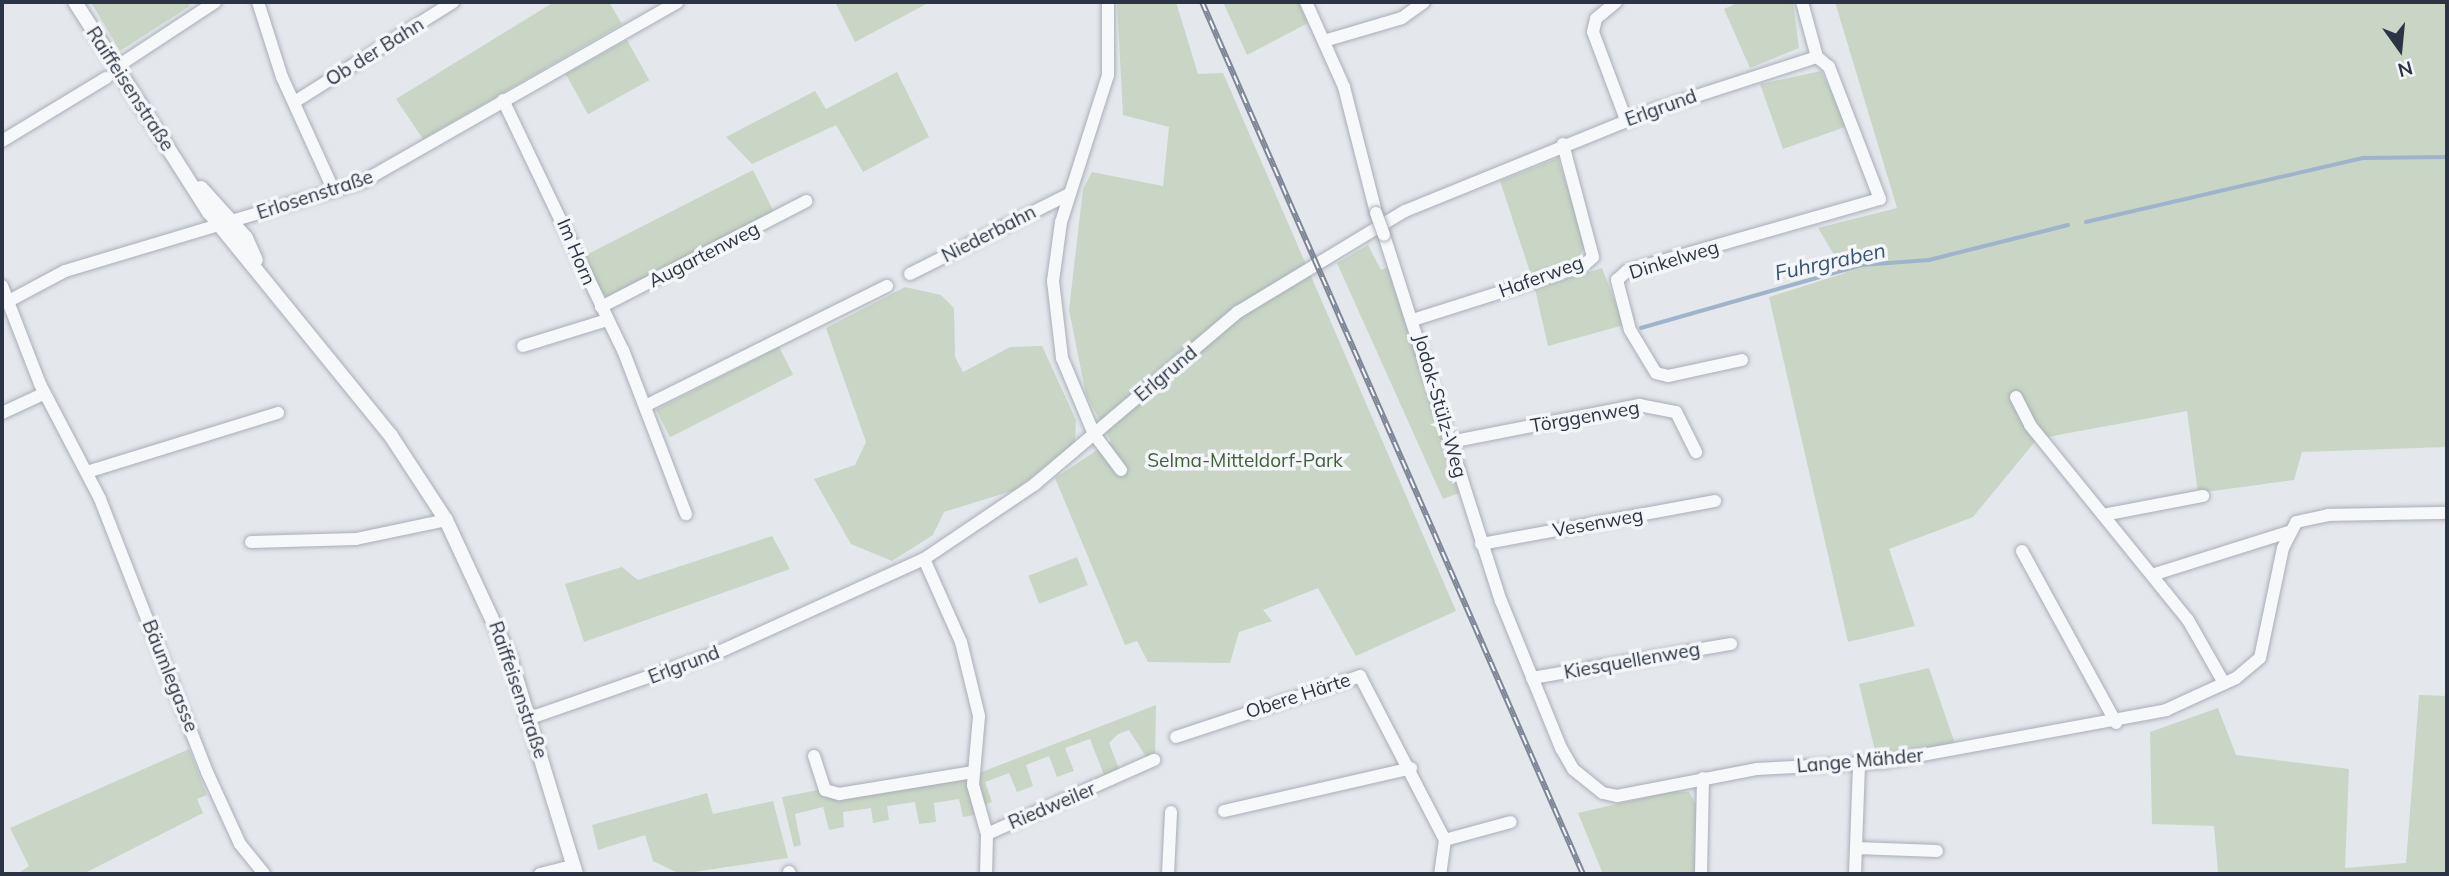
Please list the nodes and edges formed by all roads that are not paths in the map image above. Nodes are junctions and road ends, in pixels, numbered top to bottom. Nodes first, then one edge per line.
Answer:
1 (75, 2) edge
2 (215, 2) edge
3 (258, 2) edge
4 (453, 2) edge
5 (677, 2) edge
6 (1108, 2) edge
7 (1306, 2) edge
8 (1424, 2) edge
9 (1615, 2) edge
10 (1802, 2) edge
11 (1324, 41) junction
12 (1816, 57) junction
13 (111, 73) junction
14 (503, 100) junction
15 (296, 101) junction
16 (1626, 120) junction
17 (2, 141) edge
18 (1563, 144) junction
19 (334, 191) junction
20 (1069, 194) junction
21 (806, 201) dead end
22 (226, 223) junction
23 (910, 274) dead end
24 (887, 286) dead end
25 (2, 288) edge
26 (8, 302) junction
27 (601, 307) junction
28 (1416, 319) junction
29 (607, 320) junction
30 (523, 346) dead end
31 (1742, 360) dead end
32 (45, 393) junction
33 (2016, 397) dead end
34 (647, 405) junction
35 (278, 412) dead end
36 (2, 413) edge
37 (1094, 434) junction
38 (1450, 442) junction
39 (1696, 452) dead end
40 (1121, 470) dead end
41 (87, 472) junction
42 (2203, 496) dead end
43 (1715, 501) dead end
44 (2447, 513) edge
45 (686, 514) dead end
46 (2104, 515) junction
47 (446, 520) junction
48 (2288, 532) junction
49 (251, 542) dead end
50 (1481, 544) junction
51 (2022, 551) dead end
52 (924, 559) junction
53 (2152, 575) junction
54 (1731, 644) dead end
55 (1532, 678) junction
56 (2224, 683) junction
57 (530, 718) junction
58 (2116, 723) junction
59 (1176, 737) dead end
60 (814, 756) dead end
61 (1154, 760) dead end
62 (1858, 764) junction
63 (1410, 768) junction
64 (973, 772) junction
65 (1703, 778) junction
66 (1603, 793) joint
67 (1224, 811) dead end
68 (1171, 812) dead end
69 (1511, 822) dead end
70 (987, 834) junction
71 (1445, 840) junction
72 (1856, 848) junction
73 (1937, 851) dead end
74 (575, 870) edge
75 (264, 874) edge
76 (540, 874) edge
77 (986, 874) edge
78 (1168, 874) edge
79 (1440, 874) edge
80 (1701, 874) edge
81 (1855, 874) edge

1 - 13 street, Raiffeisenstraße
2 - 13 street
3 - 15 street
4 - 15 street, Ob der Bahn
5 - 14 street, Erlosenstraße
6 - 20 street, Niederbahn
7 - 11 street, Jodok-Stülz-Weg
8 - 11 street
9 - 16 street
10 - 12 street
11 - 28 street, Jodok-Stülz-Weg, bridge
12 - 16 street, Erlgrund
12 - 31 street, Dinkelweg
13 - 17 street
13 - 22 street, Raiffeisenstraße
14 - 19 street, Erlosenstraße
14 - 27 street, Im Horn
15 - 19 street
16 - 18 street, Erlgrund
18 - 28 street, Haferweg
18 - 37 street, Erlgrund
19 - 22 street, Erlosenstraße
20 - 23 street, Niederbahn
20 - 37 street, Niederbahn
21 - 27 street, Augartenweg
22 - 26 street, Erlosenstraße
22 - 47 street, Raiffeisenstraße
24 - 34 street
25 - 26 street, Bäumlegasse
26 - 32 street, Bäumlegasse
27 - 29 street, Im Horn
28 - 38 street, Jodok-Stülz-Weg
29 - 30 street
29 - 34 street, Im Horn
32 - 36 street
32 - 41 street, Bäumlegasse
33 - 46 street
34 - 45 street, Im Horn
35 - 41 street
37 - 40 street, Niederbahn
37 - 52 street, Erlgrund
38 - 39 street, Törggenweg
38 - 50 street, Jodok-Stülz-Weg
41 - 75 street, Bäumlegasse
42 - 46 street
43 - 50 street, Vesenweg
44 - 48 street
46 - 53 street
47 - 49 street
47 - 57 street, Raiffeisenstraße
48 - 53 street
48 - 56 street, Lange Mähder
50 - 55 street, Jodok-Stülz-Weg
51 - 58 street
52 - 57 street, Erlgrund
52 - 64 street
53 - 56 street
54 - 55 street, Kiesquellenweg
55 - 66 street, Jodok-Stülz-Weg
56 - 58 street, Lange Mähder
57 - 74 street, Raiffeisenstraße
58 - 62 street, Lange Mähder
59 - 63 street, Obere Härte
60 - 64 street
61 - 70 street, Riedweiler
62 - 65 street, Lange Mähder
62 - 72 street
63 - 67 street
63 - 71 street, Obere Härte
64 - 70 street
65 - 66 street, Lange Mähder
65 - 80 street
68 - 78 street
69 - 71 street
70 - 77 street, Riedweiler
71 - 79 street
72 - 73 street
72 - 81 street
74 - 76 street, Raiffeisenstraße

